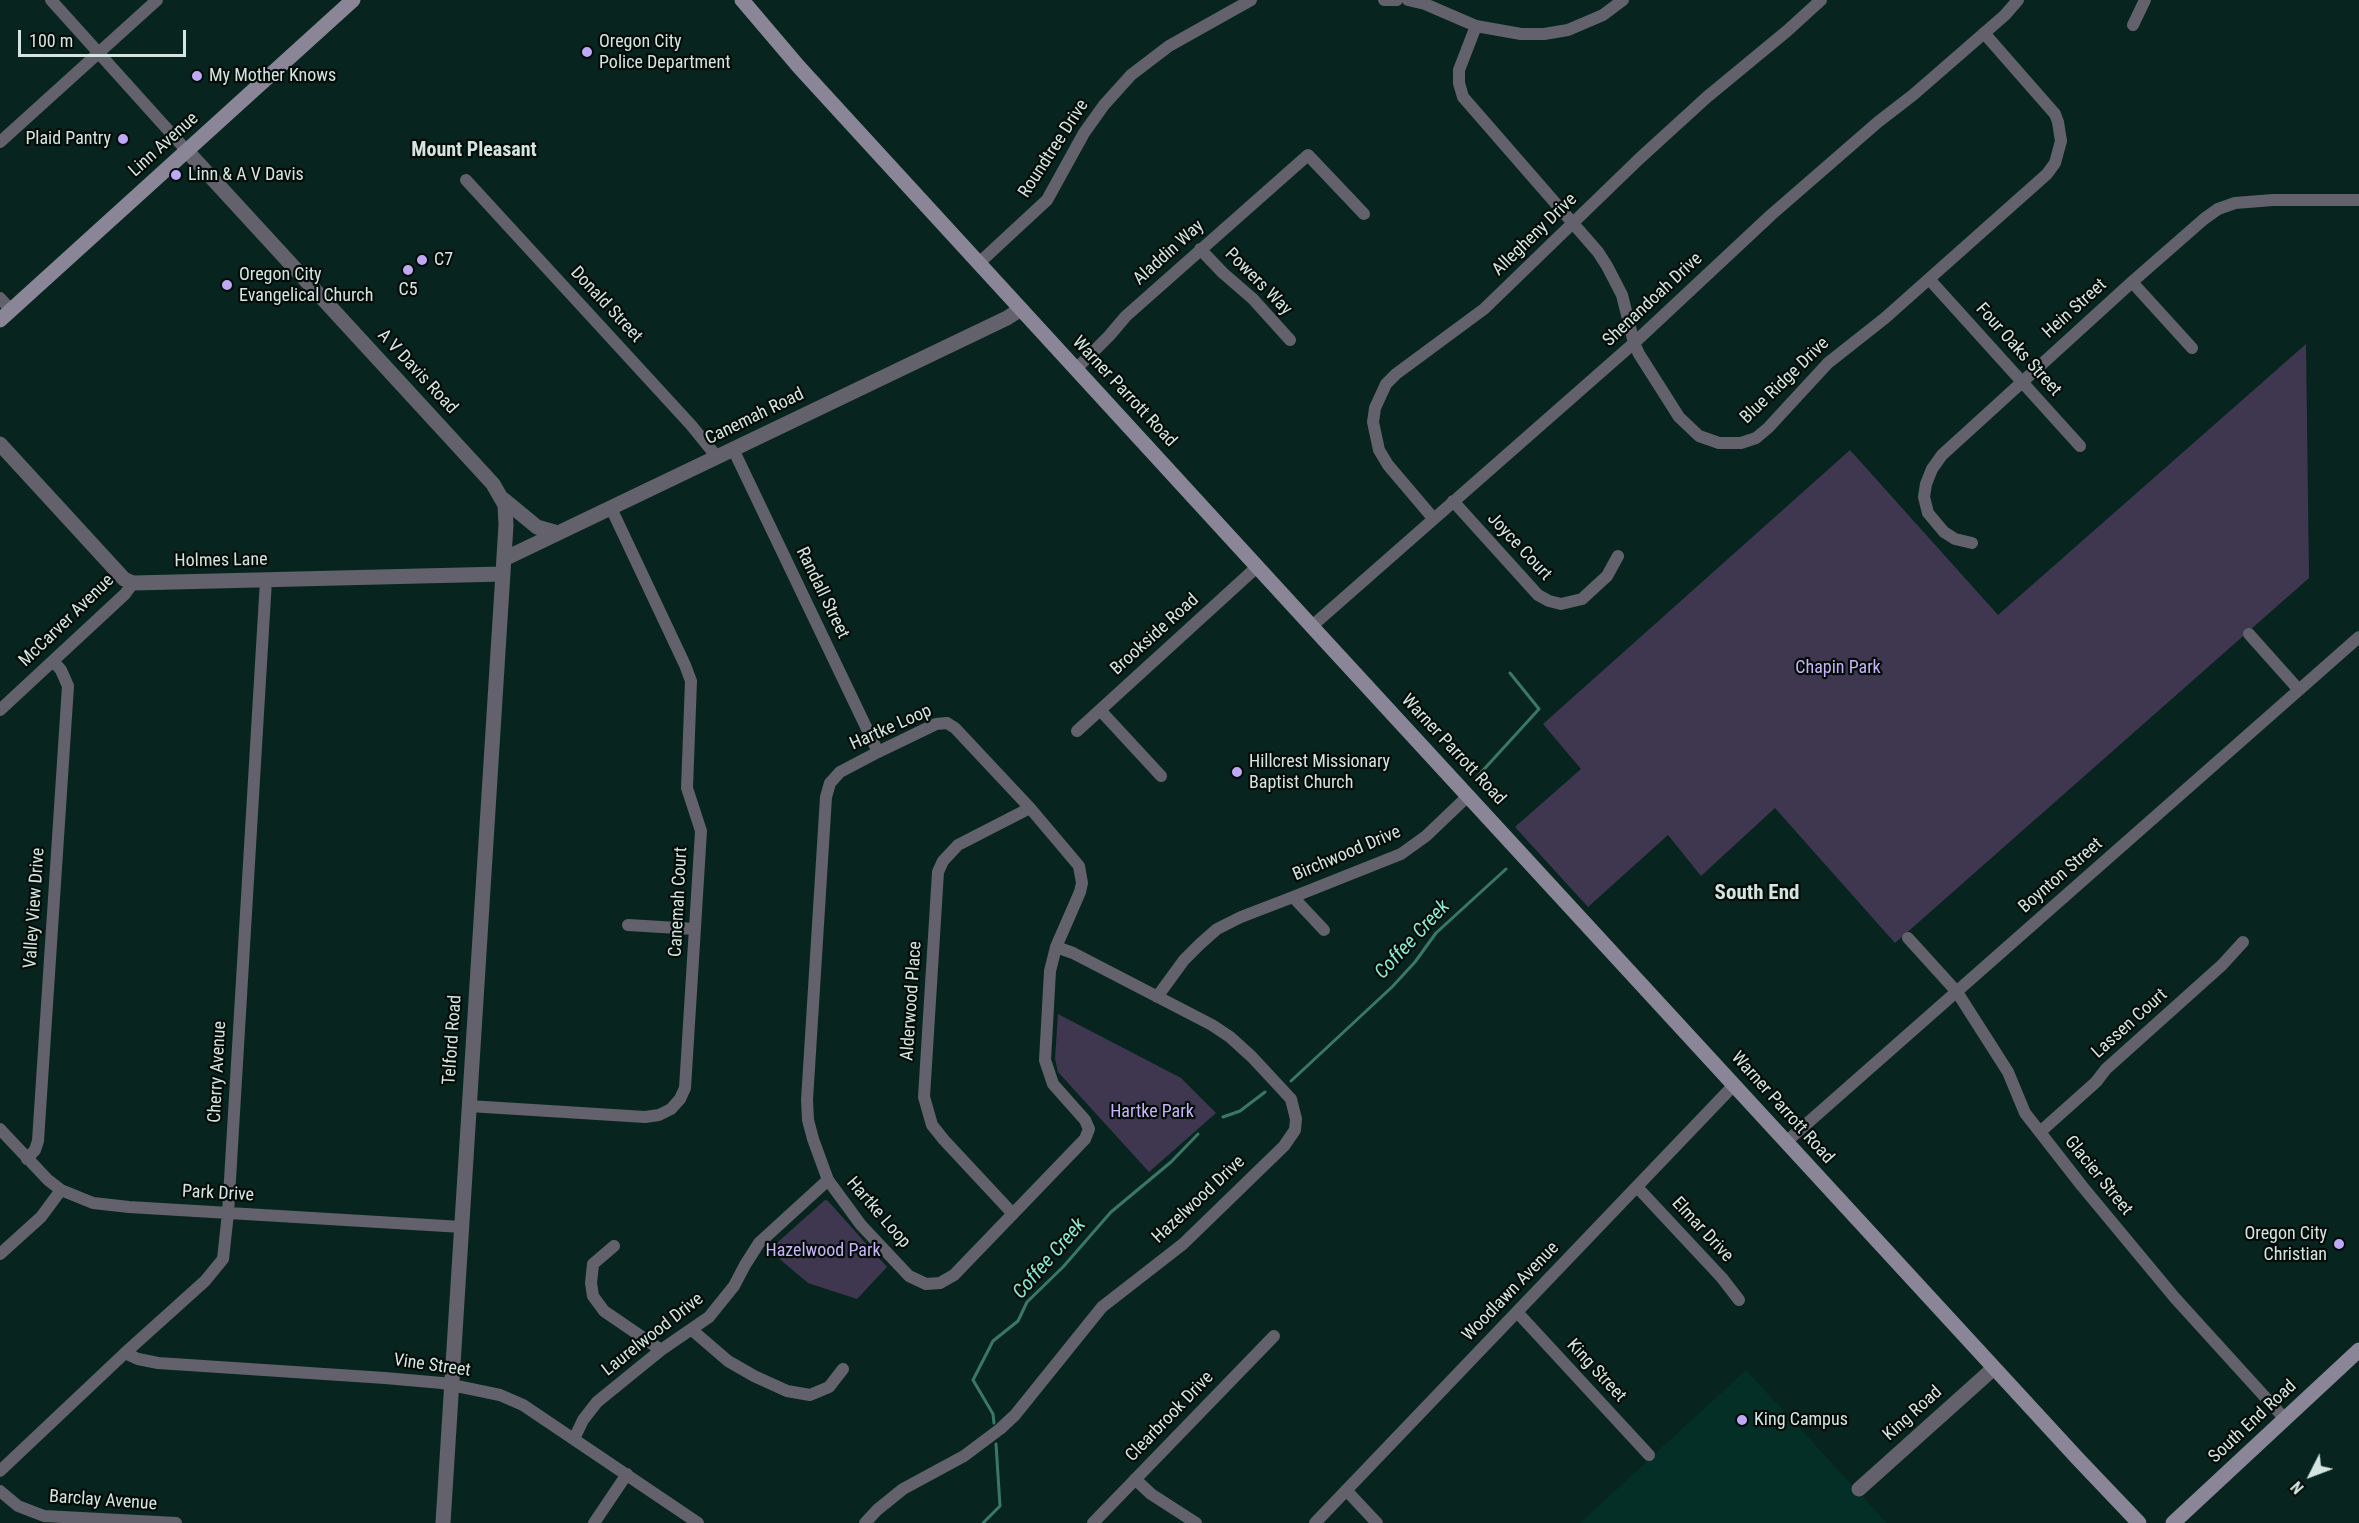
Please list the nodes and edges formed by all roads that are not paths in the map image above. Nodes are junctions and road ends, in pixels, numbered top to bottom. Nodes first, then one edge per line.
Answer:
1 (51, 0) edge
2 (158, 0) edge
3 (353, 0) edge
4 (742, 0) edge
5 (1251, 0) edge
6 (1384, 0) edge
7 (1397, 0) edge
8 (1408, 0) edge
9 (1623, 0) edge
10 (1821, 0) edge
11 (2018, 0) edge
12 (2145, 0) edge
13 (2133, 25) dead end
14 (1476, 26) junction
15 (1984, 33) junction
16 (99, 53) junction
17 (0, 142) edge
18 (187, 151) junction
19 (466, 180) dead end
20 (2359, 200) edge
21 (1364, 214) dead end
22 (1573, 223) junction
23 (1200, 249) junction
24 (979, 263) junction
25 (1929, 279) junction
26 (2132, 282) junction
27 (0, 298) edge
28 (1021, 309) junction
29 (5, 315) edge
30 (1290, 340) dead end
31 (1634, 343) junction
32 (2192, 348) dead end
33 (1076, 369) junction
34 (2021, 381) junction
35 (0, 444) edge
36 (2080, 446) dead end
37 (733, 449) junction
38 (717, 457) junction
39 (503, 499) junction
40 (1453, 501) junction
41 (611, 508) junction
42 (1433, 518) junction
43 (558, 533) junction
44 (1972, 543) dead end
45 (1618, 556) dead end
46 (503, 566) junction
47 (1258, 566) junction
48 (266, 580) junction
49 (132, 583) junction
50 (1312, 626) junction
51 (2249, 634) dead end
52 (2357, 644) edge
53 (53, 661) junction
54 (2298, 690) junction
55 (0, 710) edge
56 (1100, 710) junction
57 (1077, 731) dead end
58 (878, 752) junction
59 (1161, 776) dead end
60 (1468, 796) junction
61 (1030, 808) junction
62 (1293, 897) junction
63 (628, 925) dead end
64 (695, 929) junction
65 (1324, 930) dead end
66 (1908, 938) dead end
67 (2243, 942) dead end
68 (1056, 947) junction
69 (1957, 992) junction
70 (1157, 996) junction
71 (1734, 1084) junction
72 (469, 1106) junction
73 (0, 1129) edge
74 (2040, 1132) junction
75 (1786, 1142) junction
76 (27, 1159) junction
77 (828, 1180) junction
78 (1637, 1187) junction
79 (61, 1190) junction
80 (228, 1213) junction
81 (1013, 1214) junction
82 (462, 1227) junction
83 (614, 1246) dead end
84 (0, 1254) edge
85 (1739, 1300) dead end
86 (1517, 1312) junction
87 (692, 1330) junction
88 (1274, 1336) dead end
89 (661, 1350) junction
90 (2359, 1350) edge
91 (125, 1353) junction
92 (1994, 1368) junction
93 (843, 1369) dead end
94 (453, 1386) junction
95 (2285, 1419) junction
96 (574, 1439) junction
97 (1649, 1455) dead end
98 (0, 1471) edge
99 (627, 1474) junction
100 (1135, 1479) junction
101 (1859, 1489) dead end
102 (1346, 1490) junction
103 (0, 1491) edge
104 (176, 1523) edge
105 (443, 1523) edge
106 (594, 1523) edge
107 (698, 1523) edge
108 (865, 1523) edge
109 (1093, 1523) edge
110 (1196, 1523) edge
111 (1315, 1523) edge
112 (1377, 1523) edge
113 (2139, 1523) edge
114 (2174, 1523) edge

1 - 16 street
2 - 16 street
3 - 18 main road, Linn Avenue
4 - 24 main road, Warner Parrott Road
5 - 24 street, Roundtree Drive
6 - 7 street
8 - 14 street
9 - 14 street
10 - 22 street, Allegheny Drive
11 - 15 street, Shenandoah Drive
12 - 13 street
14 - 22 street, Blue Ridge Drive
15 - 25 street, Blue Ridge Drive
15 - 31 street, Shenandoah Drive
16 - 17 street
16 - 18 street
18 - 29 main road, Linn Avenue
18 - 39 street, A V Davis Road
19 - 38 street, Donald Street
20 - 26 street, Hein Street
21 - 23 street, Aladdin Way
22 - 31 street, Blue Ridge Drive
22 - 42 street, Allegheny Drive
23 - 30 street, Powers Way
23 - 33 street, Aladdin Way
24 - 28 main road, Warner Parrott Road
25 - 31 street, Blue Ridge Drive
25 - 34 street, Four Oaks Street
26 - 32 street
26 - 34 street, Hein Street
27 - 29 street
28 - 33 main road, Warner Parrott Road
28 - 37 street, Canemah Road
31 - 40 street, Shenandoah Drive
33 - 47 main road, Warner Parrott Road
34 - 36 street, Four Oaks Street
34 - 44 street, Hein Street
35 - 49 street
37 - 38 street, Canemah Road
37 - 58 street, Randall Street
38 - 41 street, Canemah Road
39 - 43 street, A V Davis Road
39 - 46 street
40 - 42 street, Shenandoah Drive
40 - 45 street, Joyce Court
41 - 43 street, Canemah Road
41 - 64 street, Canemah Court
42 - 50 street, Shenandoah Drive
43 - 46 street, Canemah Road
46 - 48 street, Holmes Lane
46 - 72 street, Telford Road
47 - 50 main road, Warner Parrott Road
47 - 56 street, Brookside Road
48 - 49 street, Holmes Lane
48 - 80 street, Cherry Avenue
49 - 53 street, McCarver Avenue
50 - 60 main road, Warner Parrott Road
51 - 54 street
52 - 54 street, Boynton Street
53 - 55 street, McCarver Avenue
53 - 76 street, Valley View Drive
54 - 69 street, Boynton Street
56 - 57 street, Brookside Road
56 - 59 street
58 - 61 street, Hartke Loop
58 - 77 street, Hartke Loop
60 - 62 street, Birchwood Drive
60 - 71 main road, Warner Parrott Road
61 - 68 street, Hartke Loop
61 - 81 street, Alderwood Place
62 - 65 street, Birchwood Drive
62 - 70 street, Birchwood Drive
63 - 64 street
64 - 72 street, Canemah Court
66 - 69 street, Glacier Street
67 - 74 street, Lassen Court
68 - 70 street, Hazelwood Drive
68 - 81 street, Hartke Loop
69 - 74 street, Glacier Street
69 - 75 street, Boynton Street
70 - 108 street, Hazelwood Drive
71 - 75 main road, Warner Parrott Road
71 - 78 street, Woodlawn Avenue
72 - 82 street, Telford Road
73 - 76 street, Park Drive
74 - 95 street, Glacier Street
75 - 92 main road, Warner Parrott Road
76 - 79 street, Park Drive
77 - 81 street, Hartke Loop
77 - 87 street, Laurelwood Drive
78 - 85 street, Elmar Drive
78 - 86 street, Woodlawn Avenue
79 - 80 street, Park Drive
79 - 84 street
80 - 82 street, Park Drive
80 - 91 street, Cherry Avenue
82 - 94 street, Telford Road
83 - 89 street
86 - 97 street, King Street
86 - 102 street, Woodlawn Avenue
87 - 89 street, Laurelwood Drive
87 - 93 street
88 - 100 street, Clearbrook Drive
89 - 96 street, Laurelwood Drive
90 - 95 main road, South End Road
91 - 94 street, Vine Street
91 - 98 street, Cherry Avenue
92 - 101 street, King Road
92 - 113 main road, Warner Parrott Road
94 - 96 street, Vine Street
94 - 105 street, Telford Road
95 - 114 main road, South End Road
96 - 99 street, Vine Street
99 - 106 street
99 - 107 street, Vine Street
100 - 109 street, Clearbrook Drive
100 - 110 street
102 - 111 street, Woodlawn Avenue
102 - 112 street
103 - 104 street, Barclay Avenue

